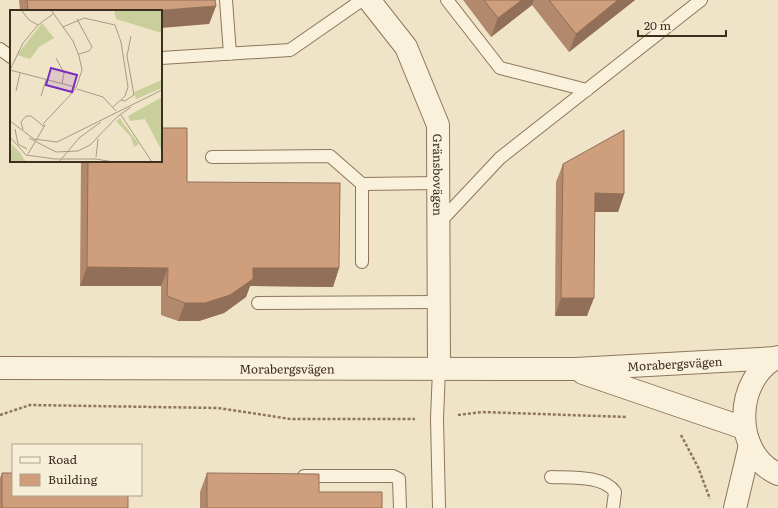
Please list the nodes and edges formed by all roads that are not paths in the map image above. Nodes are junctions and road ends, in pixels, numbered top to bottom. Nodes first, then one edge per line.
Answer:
1 (226, 0) edge
2 (362, 0) edge
3 (369, 0) edge
4 (447, 0) edge
5 (701, 0) edge
6 (0, 49) edge
7 (230, 54) junction
8 (10, 56) edge
9 (162, 58) edge
10 (587, 90) junction
11 (212, 157) dead end
12 (439, 183) junction
13 (362, 184) junction
14 (439, 223) junction
15 (362, 262) dead end
16 (439, 302) junction
17 (258, 303) dead end
18 (777, 357) edge
19 (0, 368) edge
20 (439, 370) junction
21 (575, 370) junction
22 (747, 436) junction
23 (778, 474) edge
24 (292, 476) edge
25 (551, 477) dead end
26 (725, 505) edge
27 (400, 508) edge
28 (439, 508) edge
29 (613, 508) edge

1 - 7 lane
2 - 7 lane
3 - 12 street, Gränsbovägen
4 - 10 lane
5 - 10 lane
6 - 8 lane
7 - 9 lane
10 - 14 lane
11 - 13 lane
12 - 13 lane
12 - 14 street, Gränsbovägen
13 - 15 lane
14 - 16 street, Gränsbovägen
16 - 17 lane
16 - 20 street, Gränsbovägen
18 - 21 street, Morabergsvägen
18 - 22 street
19 - 20 street, Morabergsvägen
20 - 21 street, Morabergsvägen
20 - 28 lane
21 - 22 street, Morabergsvägen
22 - 23 street
22 - 26 street
24 - 27 lane
25 - 29 lane

